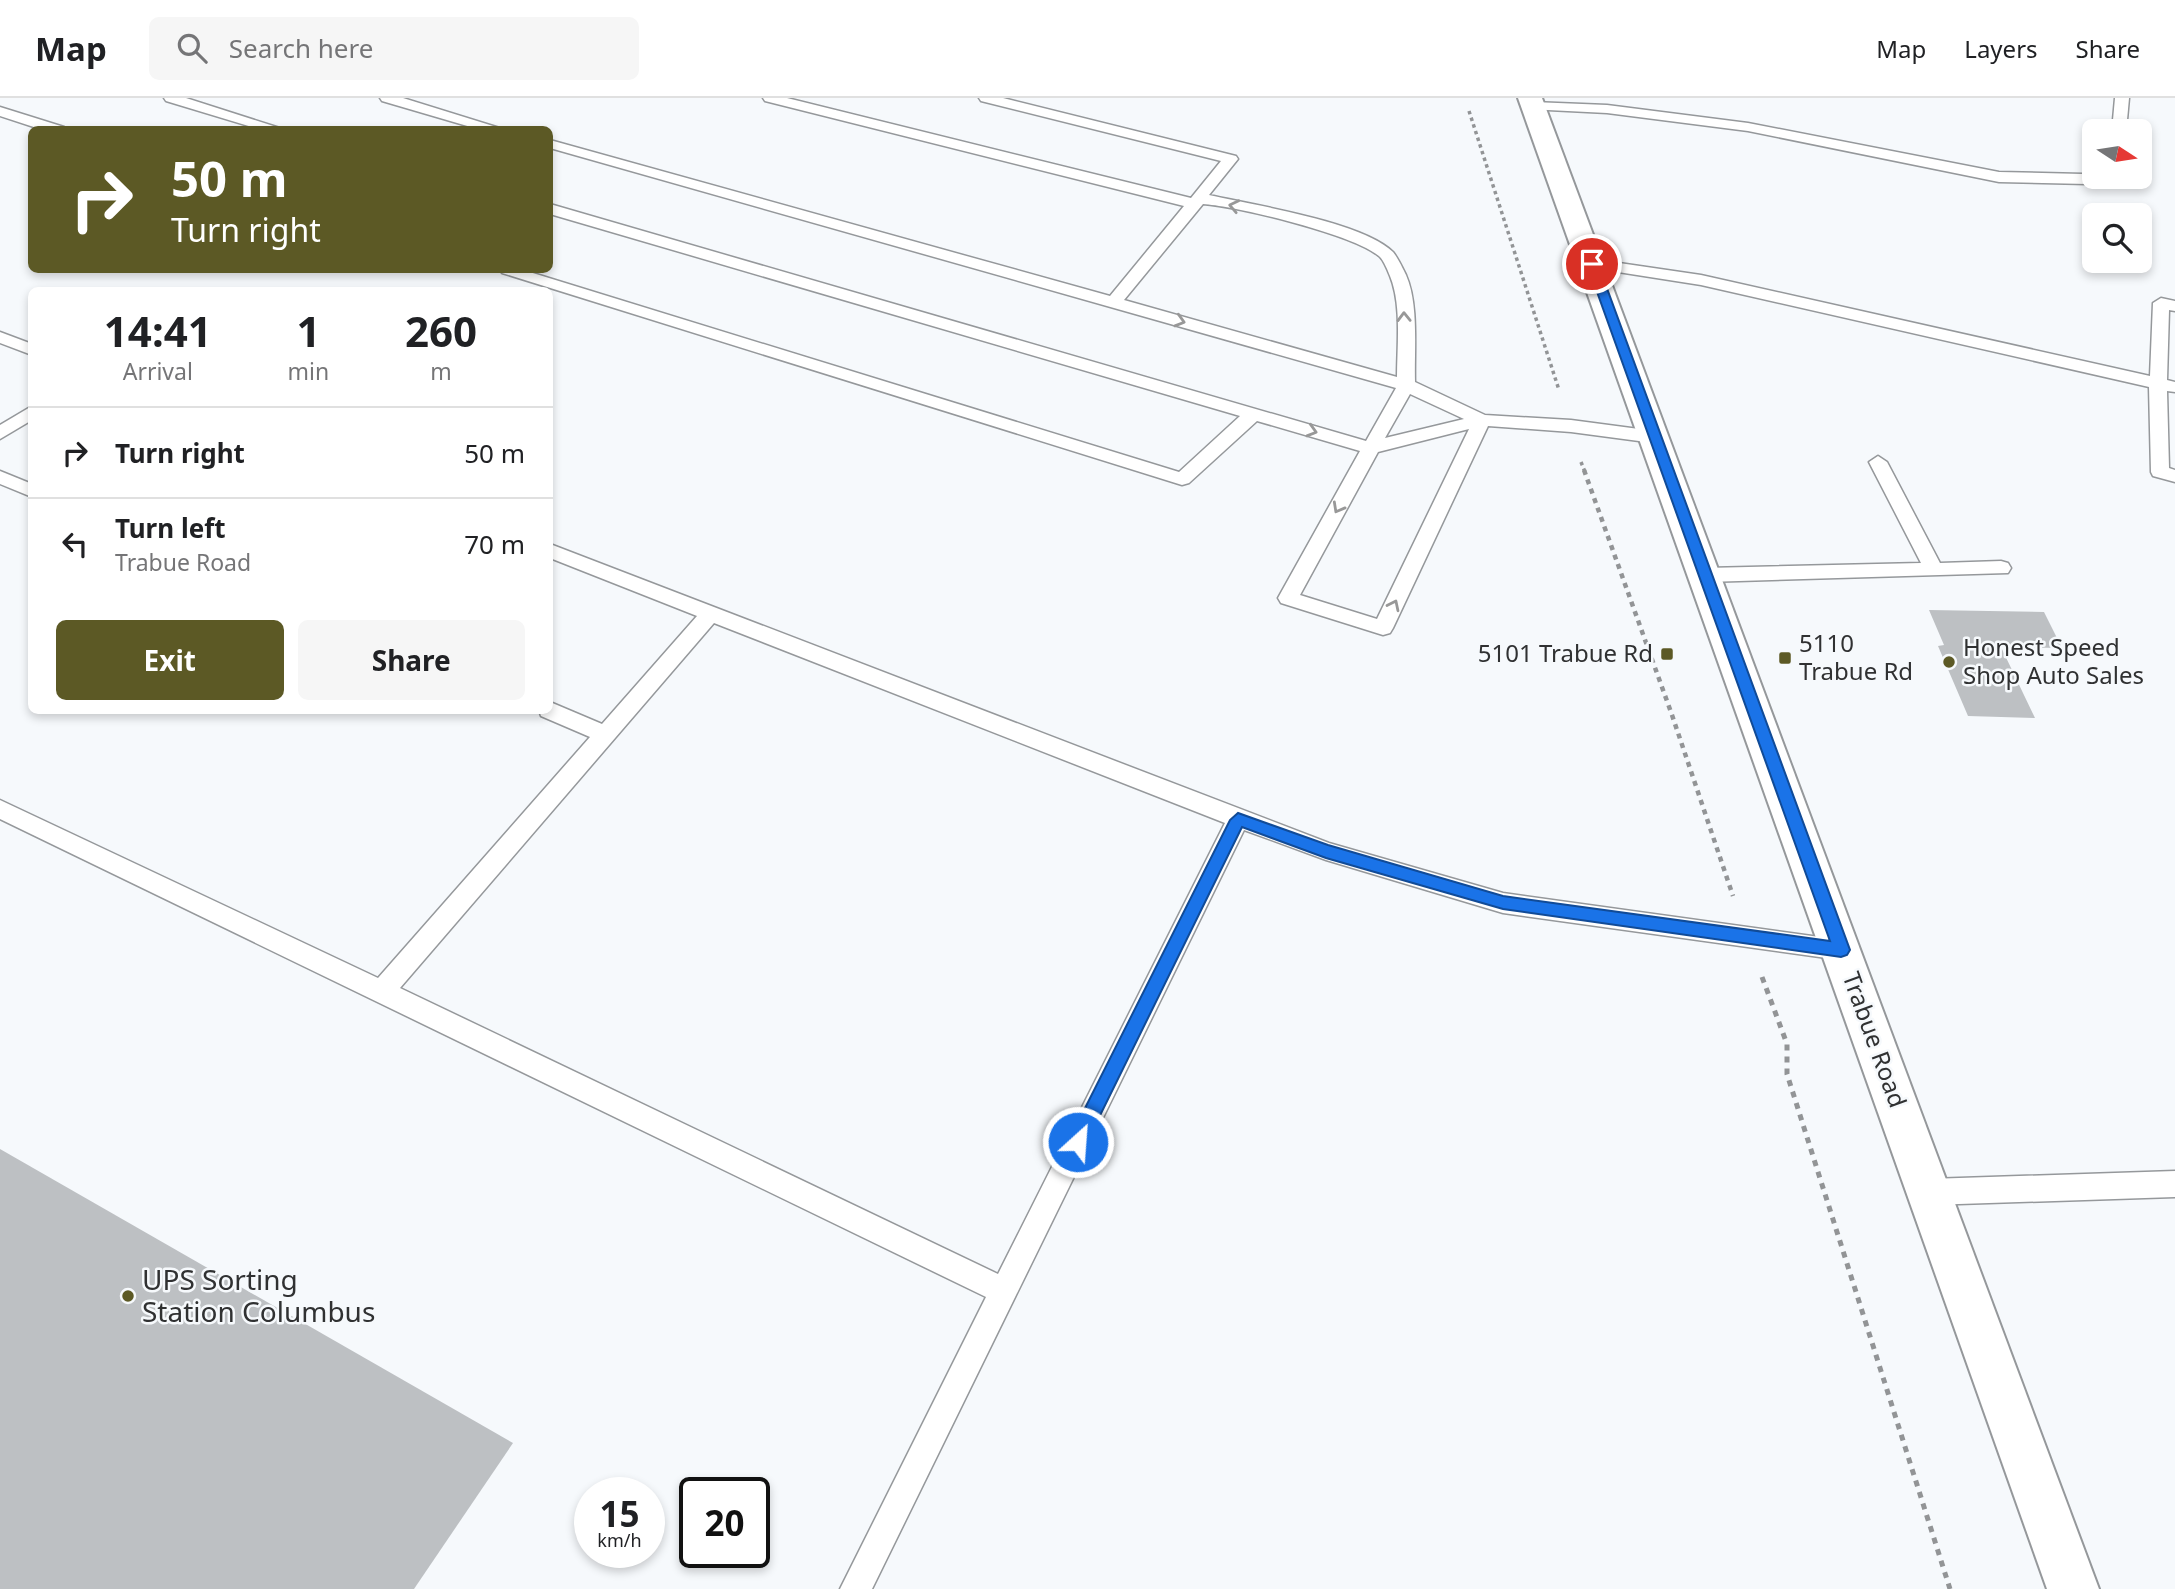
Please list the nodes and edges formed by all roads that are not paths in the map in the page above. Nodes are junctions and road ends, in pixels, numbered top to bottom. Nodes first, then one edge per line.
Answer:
1 (171, 98) edge
2 (387, 98) edge
3 (770, 98) edge
4 (986, 98) edge
5 (1064, 98) edge
6 (2122, 98) edge
7 (1532, 102) edge
8 (0, 111) edge
9 (1049, 114) junction
10 (2120, 119) edge
11 (47, 126) edge
12 (266, 126) edge
13 (485, 126) edge
14 (553, 145) edge
15 (2082, 179) edge
16 (1198, 201) junction
17 (553, 210) edge
18 (1592, 264) junction
19 (518, 273) edge
20 (1114, 302) junction
21 (2175, 306) edge
22 (0, 337) edge
23 (28, 348) edge
24 (1406, 385) junction
25 (2166, 385) edge
26 (28, 414) edge
27 (1252, 414) junction
28 (1482, 420) junction
29 (0, 433) edge
30 (1654, 437) junction
31 (1371, 448) junction
32 (1878, 462) dead end
33 (2175, 476) edge
34 (0, 477) edge
35 (28, 489) edge
36 (553, 552) edge
37 (2001, 568) dead end
38 (1934, 570) junction
39 (1706, 575) junction
40 (710, 614) junction
41 (553, 712) edge
42 (606, 735) junction
43 (0, 808) edge
44 (1238, 820) junction
45 (1841, 950) junction
46 (382, 991) junction
47 (2175, 1184) edge
48 (1929, 1192) junction
49 (1004, 1291) junction
50 (856, 1589) edge
51 (2073, 1589) edge

1 - 12 lane
2 - 13 lane
3 - 16 lane
4 - 9 lane
5 - 9 lane
6 - 10 lane
7 - 15 lane
7 - 18 main road, Trabue Road
8 - 11 lane
9 - 16 lane
14 - 20 lane
16 - 20 lane
24 -> 16 lane
17 - 27 lane
18 - 25 lane
18 - 30 main road, Trabue Road
19 - 27 lane
20 -> 24 lane
21 - 25 lane
22 - 23 lane
24 - 28 lane
24 - 31 lane
25 - 33 lane
26 - 29 lane
27 -> 31 lane
28 - 30 lane
28 - 31 lane
31 -> 28 lane
30 - 39 main road, Trabue Road
32 - 38 lane
34 - 35 lane
36 - 40 lane
37 - 38 lane
38 - 39 lane
39 - 45 main road, Trabue Road
40 - 42 lane
40 - 44 lane
41 - 42 lane
42 - 46 lane
43 - 46 lane
44 - 45 lane
44 - 49 lane
45 - 48 main road, Trabue Road
46 - 49 lane
47 - 48 lane
48 - 51 main road, Trabue Road
49 - 50 lane

